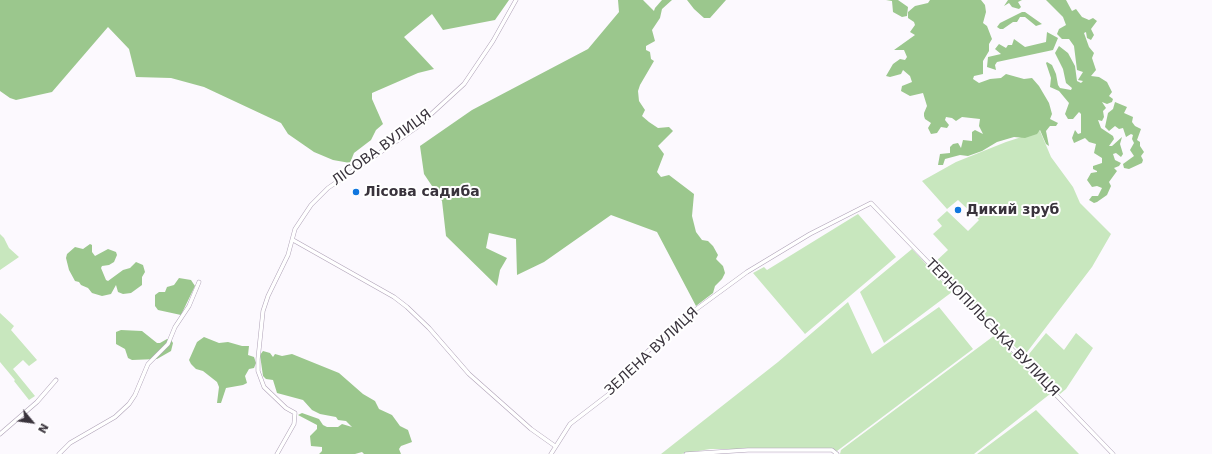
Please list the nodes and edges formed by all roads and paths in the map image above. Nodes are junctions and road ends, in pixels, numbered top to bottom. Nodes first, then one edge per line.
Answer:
1 (516, 0) edge
2 (871, 203) joint
3 (293, 240) junction
4 (200, 282) dead end
5 (56, 380) dead end
6 (0, 434) edge
7 (555, 446) junction
8 (59, 454) edge
9 (277, 454) edge
10 (551, 454) edge
11 (686, 454) edge
12 (837, 454) edge
13 (1113, 454) edge

1 - 3 street, ЛІСОВА ВУЛИЦЯ
2 - 7 street, ЗЕЛЕНА ВУЛИЦЯ
2 - 13 street, ТЕРНОПІЛЬСЬКА ВУЛИЦЯ
3 - 7 street
3 - 9 street, ЛІСОВА ВУЛИЦЯ
4 - 8 street
5 - 6 street
7 - 10 street, ЗЕЛЕНА ВУЛИЦЯ
11 - 12 street

